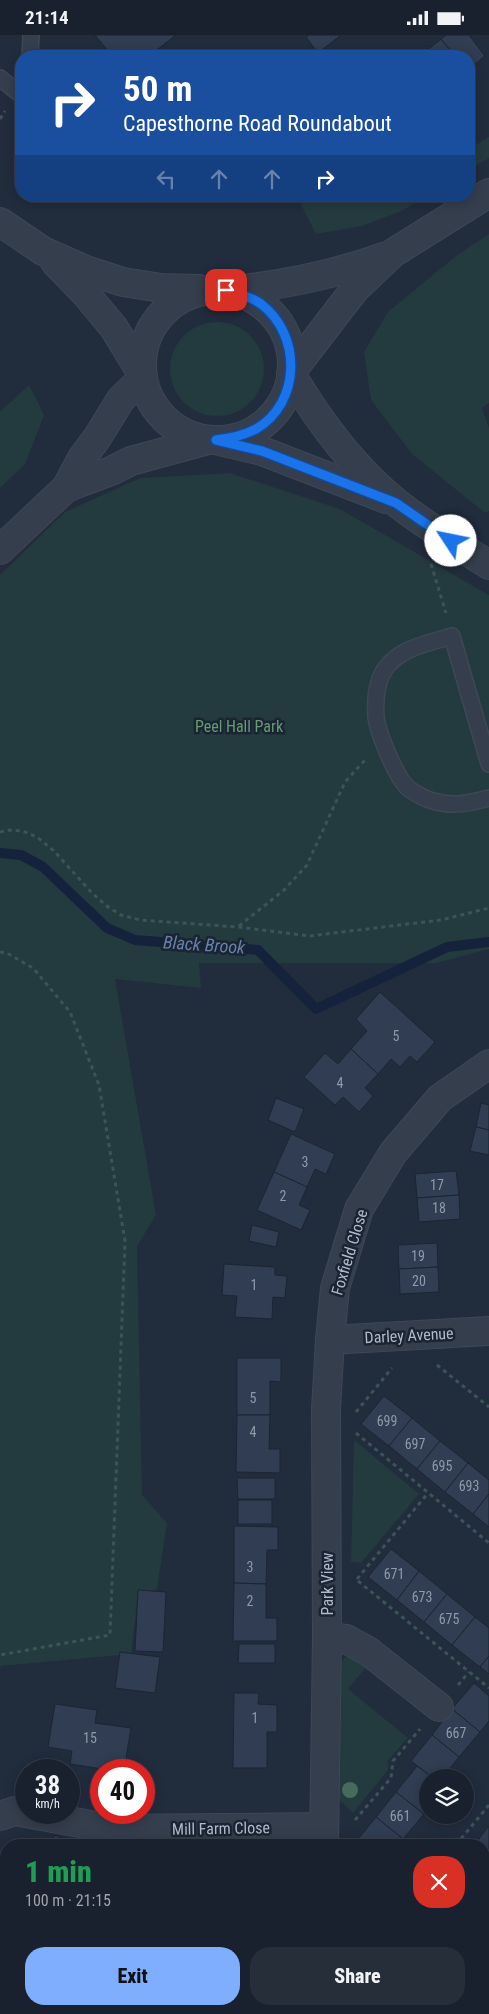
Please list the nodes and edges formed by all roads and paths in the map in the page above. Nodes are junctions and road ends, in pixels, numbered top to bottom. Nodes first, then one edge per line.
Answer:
1 (31, 35) edge
2 (30, 50) edge
3 (0, 78) edge
4 (15, 86) edge
5 (489, 193) edge
6 (475, 202) edge
7 (475, 202) edge
8 (0, 222) edge
9 (43, 251) junction
10 (394, 253) junction
11 (221, 290) junction
12 (291, 373) junction
13 (142, 376) junction
14 (212, 440) junction
15 (66, 488) junction
16 (396, 503) junction
17 (438, 533) junction
18 (0, 550) edge
19 (489, 565) edge
20 (452, 636) junction
21 (383, 740) junction
22 (489, 764) edge
23 (489, 798) edge
24 (0, 831) edge
25 (489, 908) edge
26 (238, 927) junction
27 (0, 952) edge
28 (489, 1064) edge
29 (489, 1331) edge
30 (330, 1340) junction
31 (406, 1340) junction
32 (489, 1407) edge
33 (336, 1417) junction
34 (428, 1493) junction
35 (489, 1543) edge
36 (327, 1637) junction
37 (0, 1655) edge
38 (469, 1672) junction
39 (489, 1689) edge
40 (439, 1707) junction
41 (489, 1805) edge
42 (0, 1816) edge
43 (351, 1826) dead end
44 (324, 1836) edge
45 (461, 1839) edge

1 - 2 lane
3 - 4 lane
5 - 6 street
7 - 10 street
8 - 9 street
9 - 11 street
9 - 13 street
10 - 11 street
10 - 12 street
11 - 12 street
11 - 13 street
12 - 14 street
12 - 16 street
13 - 14 street
13 - 15 street
14 - 15 street
14 - 16 street
15 - 18 street
16 - 17 street
17 - 19 street
17 - 20 path
20 - 21 lane
20 - 22 lane
21 - 23 lane
21 - 26 path
24 - 26 path
25 - 26 path
27 - 37 path
28 - 30 street, Foxfield Close
29 - 31 street, Darley Avenue
30 - 31 street, Darley Avenue
30 - 33 street, Park View
31 - 32 path
31 - 33 path
33 - 34 path
33 - 36 street, Park View
34 - 35 path
34 - 38 path
36 - 40 street
36 - 44 street, Park View
38 - 39 path
38 - 40 path
40 - 43 path
41 - 45 path
42 - 44 street, Mill Farm Close

